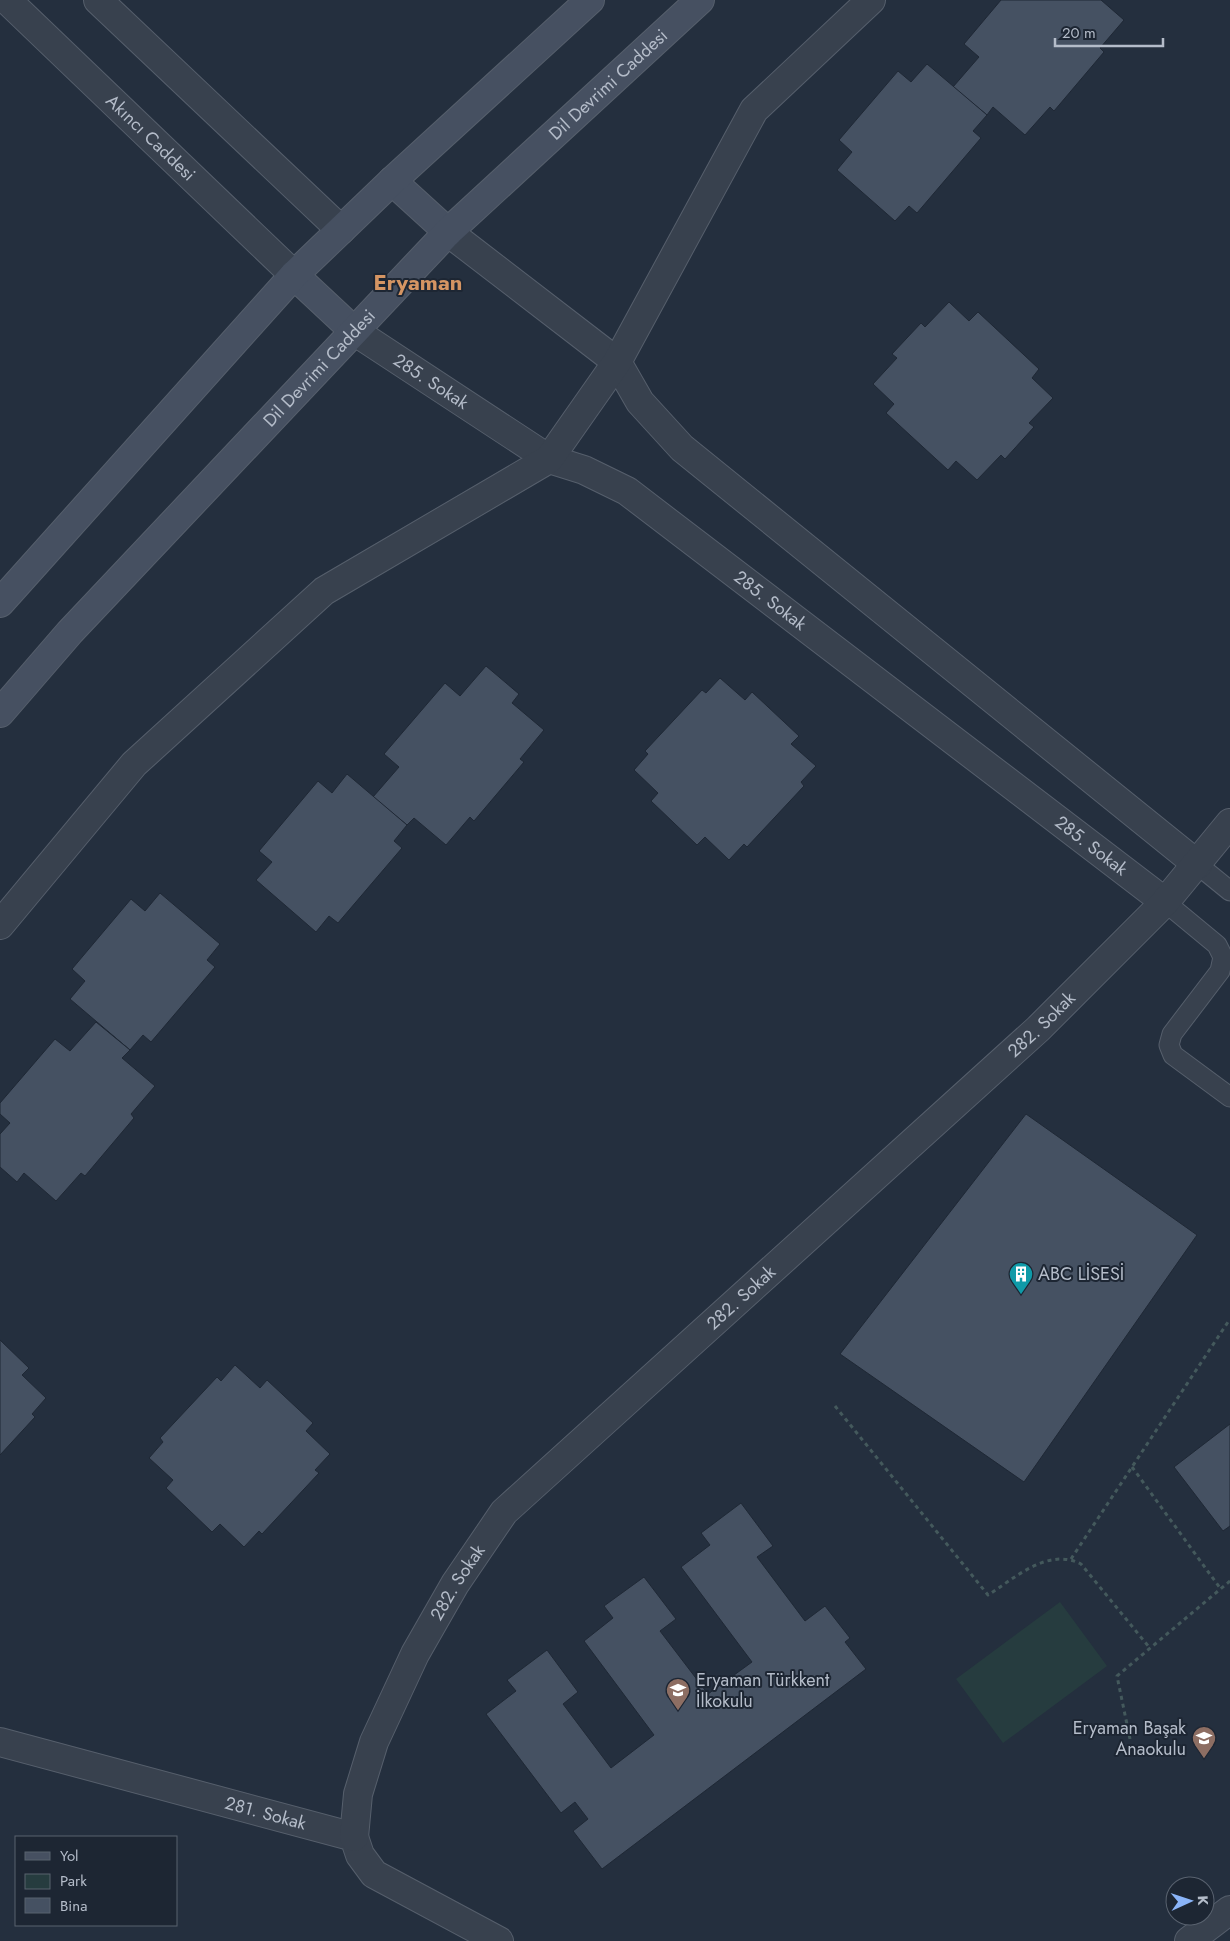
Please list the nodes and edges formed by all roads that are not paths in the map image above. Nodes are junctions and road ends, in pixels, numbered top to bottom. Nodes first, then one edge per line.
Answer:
1 (7, 0) edge
2 (98, 0) edge
3 (590, 0) edge
4 (700, 0) edge
5 (871, 0) edge
6 (392, 181) junction
7 (341, 230) junction
8 (448, 232) junction
9 (294, 275) junction
10 (354, 331) junction
11 (616, 362) junction
12 (549, 459) junction
13 (0, 602) edge
14 (0, 713) edge
15 (1230, 822) edge
16 (1198, 865) junction
17 (1230, 890) edge
18 (1165, 902) junction
19 (0, 925) edge
20 (1230, 1097) edge
21 (0, 1742) edge
22 (354, 1837) junction
23 (1230, 1910) edge
24 (499, 1941) edge
25 (1189, 1941) edge

1 - 9 street, Akıncı Caddesi
2 - 7 street
3 - 6 main road
4 - 8 main road, Dil Devrimi Caddesi
5 - 11 street
6 - 7 main road
6 - 8 main road
7 - 9 main road
8 - 10 main road, Dil Devrimi Caddesi
8 - 11 street
9 - 10 main road
9 - 13 main road
10 - 12 street, 285. Sokak
10 - 14 main road, Dil Devrimi Caddesi
11 - 12 street
11 - 16 street
12 - 18 street, 285. Sokak
12 - 19 street
15 - 16 street, 282. Sokak
16 - 17 lane
16 - 18 street, 282. Sokak
18 - 20 lane
18 - 22 street, 282. Sokak
21 - 22 street, 281. Sokak
22 - 24 street
23 - 25 street

